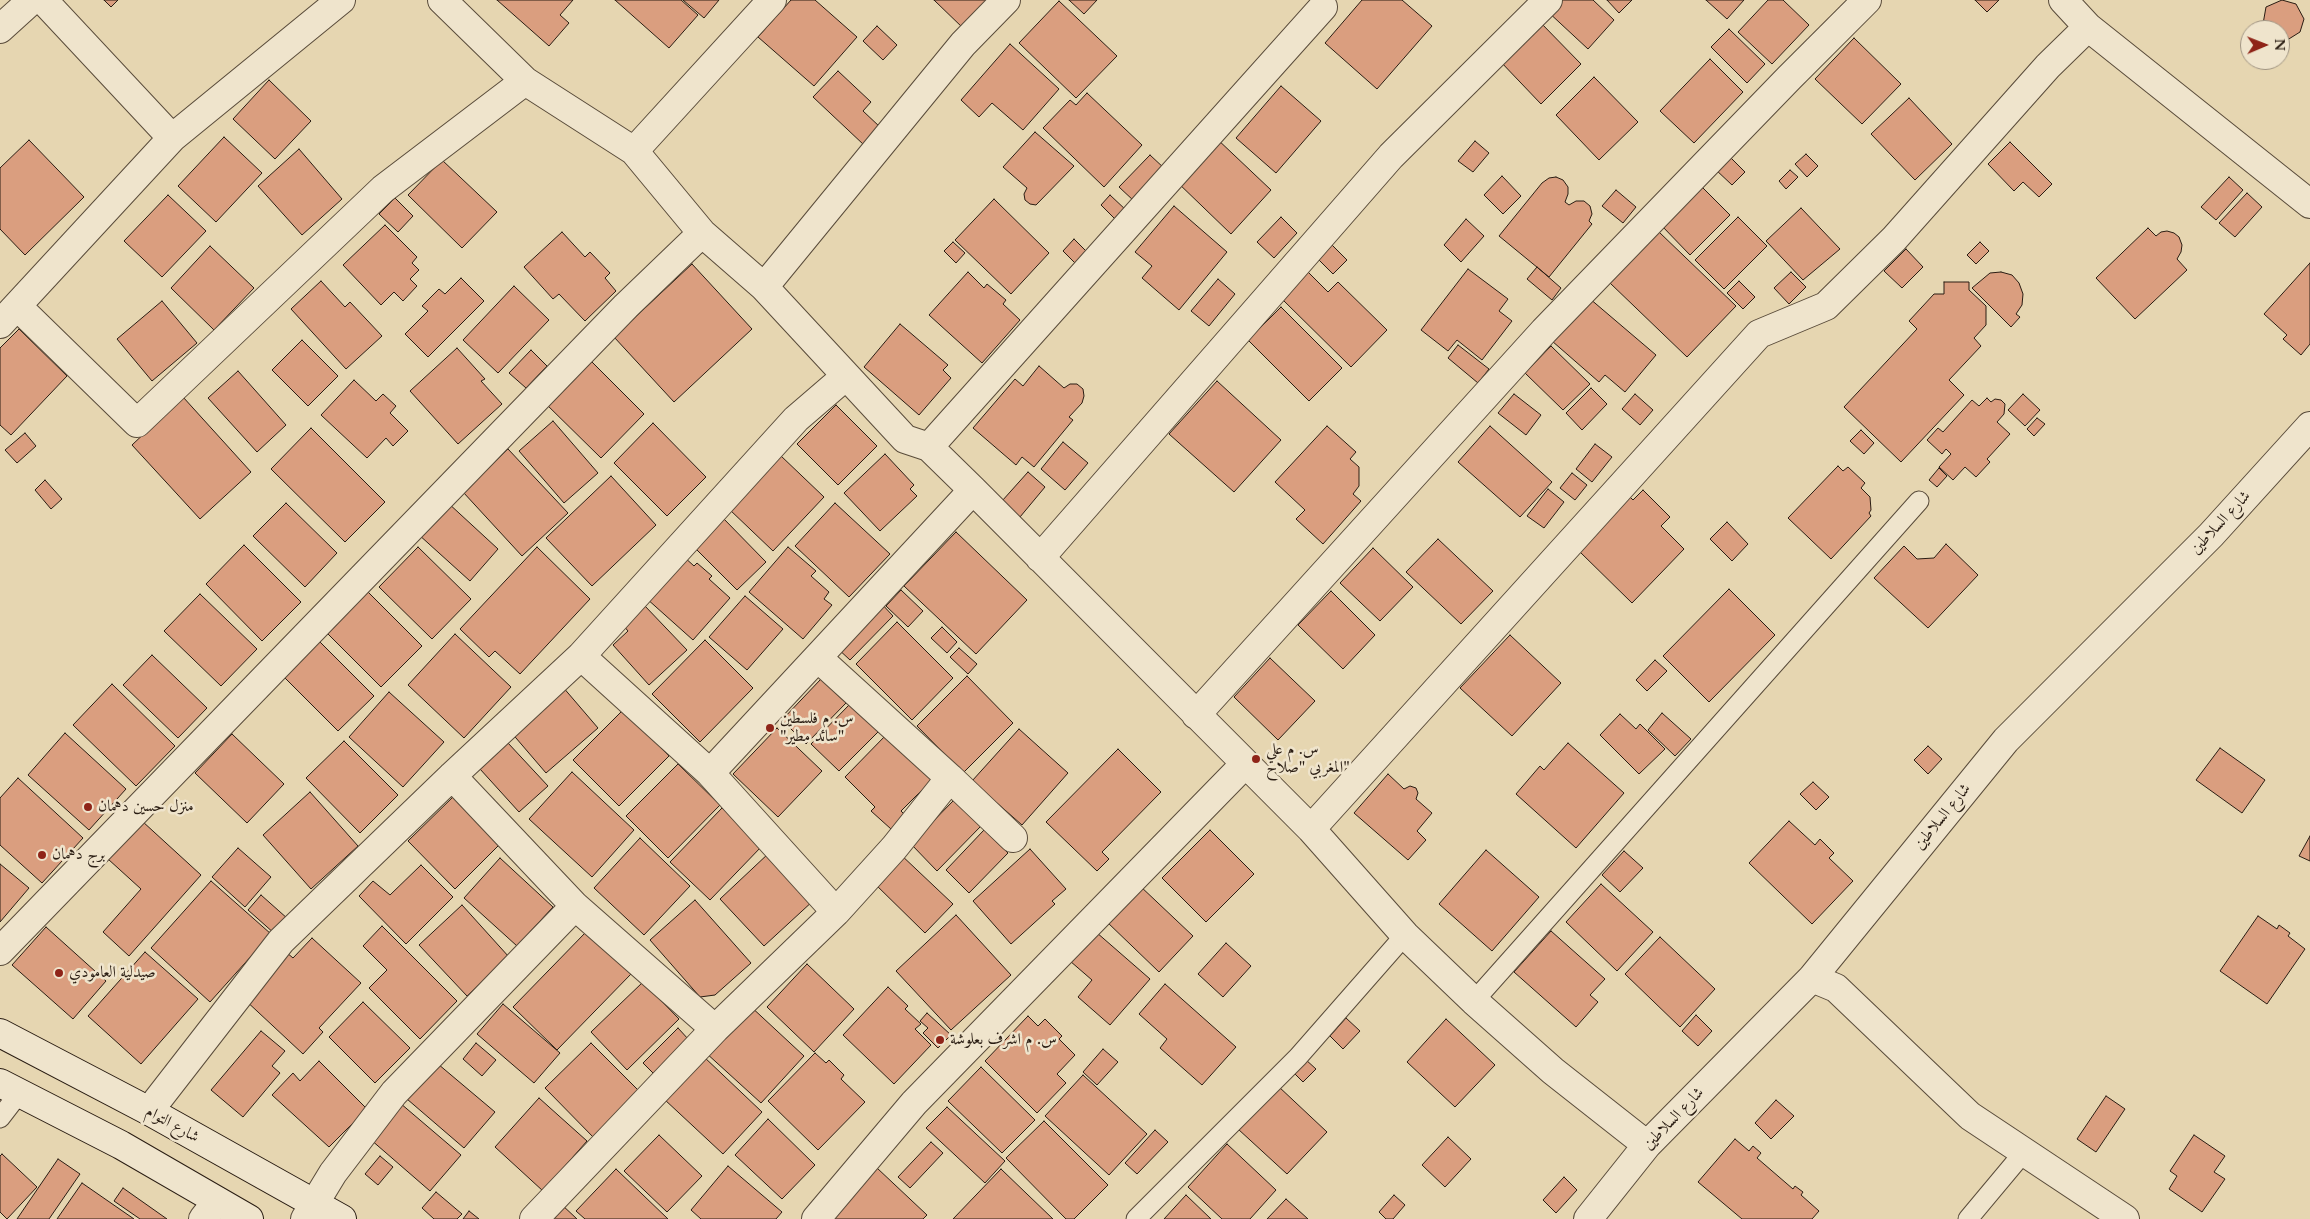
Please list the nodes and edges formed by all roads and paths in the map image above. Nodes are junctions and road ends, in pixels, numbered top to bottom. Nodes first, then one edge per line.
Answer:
1 (32, 0) edge
2 (43, 0) edge
3 (341, 0) edge
4 (442, 0) edge
5 (772, 0) edge
6 (1006, 0) edge
7 (1548, 0) edge
8 (1867, 0) edge
9 (2063, 0) edge
10 (1323, 7) dead end
11 (2088, 27) junction
12 (0, 29) edge
13 (526, 81) junction
14 (172, 138) junction
15 (634, 151) junction
16 (2310, 204) edge
17 (702, 233) junction
18 (764, 287) junction
19 (8, 315) edge
20 (846, 376) junction
21 (2310, 426) edge
22 (929, 447) junction
23 (972, 490) junction
24 (1919, 501) dead end
25 (1040, 558) junction
26 (581, 656) junction
27 (818, 658) junction
28 (1196, 714) junction
29 (1246, 764) junction
30 (710, 773) junction
31 (452, 776) junction
32 (950, 778) junction
33 (1311, 829) junction
34 (1013, 838) dead end
35 (575, 906) junction
36 (836, 912) junction
37 (1405, 935) junction
38 (0, 951) edge
39 (1812, 978) junction
40 (1474, 1001) junction
41 (715, 1029) junction
42 (0, 1033) edge
43 (10, 1088) edge
44 (149, 1111) junction
45 (0, 1118) edge
46 (1647, 1145) junction
47 (2024, 1152) junction
48 (210, 1210) edge
49 (310, 1211) edge
50 (249, 1219) edge
51 (342, 1219) edge
52 (534, 1219) edge
53 (816, 1219) edge
54 (1136, 1219) edge
55 (1588, 1219) edge
56 (1968, 1219) edge
57 (2125, 1219) edge

1 - 12 street
2 - 14 street
3 - 14 street
4 - 13 street
5 - 15 street
6 - 18 street
7 - 25 street
8 - 28 street
9 - 11 street
10 - 22 street
11 - 16 street
11 - 33 street
13 - 15 street
13 - 19 street
14 - 19 street
15 - 17 street
17 - 18 street
17 - 38 street
18 - 20 street
20 - 22 street
20 - 26 street
21 - 39 street, شارع السلاطين
22 - 23 street
23 - 25 street
23 - 27 street
24 - 40 lane
25 - 28 street
26 - 30 street
26 - 31 street
27 - 30 street
27 - 32 street
28 - 29 street
29 - 33 street
29 - 53 street
30 - 36 street
31 - 35 street
31 - 44 street
32 - 34 street
32 - 36 street
33 - 37 street
35 - 41 street
35 - 49 street
36 - 41 street
37 - 40 street
37 - 54 lane
39 - 46 street, شارع السلاطين
39 - 47 street
40 - 46 street
41 - 52 street
42 - 44 street, شارع التوام
43 - 45 lane
43 - 48 street
44 - 49 street, شارع التوام
46 - 55 street, شارع السلاطين
47 - 56 lane
47 - 57 street
48 - 50 street
49 - 51 street, شارع التوام

